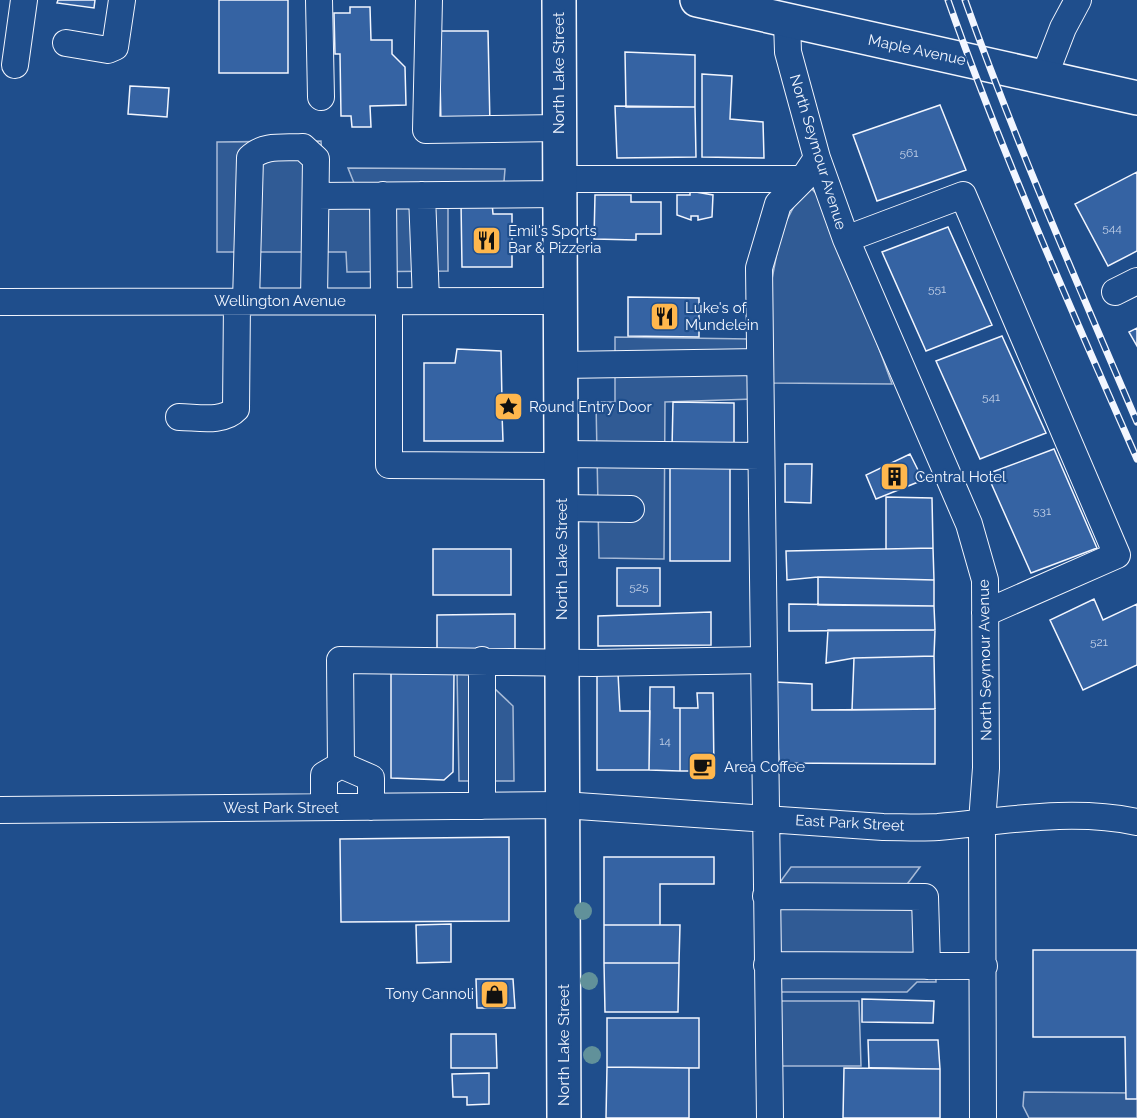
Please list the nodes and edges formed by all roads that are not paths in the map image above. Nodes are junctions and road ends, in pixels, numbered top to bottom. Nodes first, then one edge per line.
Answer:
1 (24, 0) edge
2 (122, 0) edge
3 (319, 0) edge
4 (428, 0) edge
5 (559, 0) edge
6 (697, 0) edge
7 (1078, 0) edge
8 (771, 13) edge
9 (66, 43) dead end
10 (15, 65) dead end
11 (1044, 77) junction
12 (321, 97) dead end
13 (1137, 98) edge
14 (560, 128) junction
15 (817, 159) junction
16 (803, 179) junction
17 (560, 186) junction
18 (383, 195) junction
19 (422, 195) junction
20 (316, 196) junction
21 (846, 239) junction
22 (242, 301) junction
23 (314, 301) junction
24 (386, 301) junction
25 (426, 301) junction
26 (560, 301) junction
27 (0, 302) edge
28 (760, 362) junction
29 (561, 365) junction
30 (179, 417) dead end
31 (761, 456) junction
32 (561, 460) junction
33 (561, 508) junction
34 (632, 509) dead end
35 (985, 613) junction
36 (482, 660) junction
37 (763, 660) junction
38 (562, 663) junction
39 (341, 765) junction
40 (563, 805) junction
41 (482, 806) junction
42 (324, 807) junction
43 (371, 807) junction
44 (0, 810) edge
45 (764, 818) junction
46 (982, 822) junction
47 (1137, 822) edge
48 (766, 896) junction
49 (767, 965) junction
50 (927, 966) junction
51 (984, 966) junction
52 (564, 1118) edge
53 (770, 1118) edge
54 (983, 1118) edge

1 - 10 street
2 - 9 street
3 - 12 street
4 - 14 street
5 - 14 main road, North Lake Street
6 - 8 main road, Maple Avenue
7 - 11 street
8 - 11 main road, Maple Avenue
8 - 15 street, North Seymour Avenue
11 - 13 main road, Maple Avenue
14 - 17 main road, North Lake Street
15 - 16 street
15 - 21 street, North Seymour Avenue
16 - 17 street
16 - 28 street
17 - 19 street
17 - 26 main road, North Lake Street
18 - 19 street
18 - 20 street
18 - 24 street
19 - 25 street
20 - 22 street
20 - 23 street
21 - 35 street, North Seymour Avenue
21 - 35 street
22 - 23 street, Wellington Avenue
22 - 27 street, Wellington Avenue
22 - 30 street
23 - 24 street, Wellington Avenue
24 - 25 street, Wellington Avenue
24 - 32 street
25 - 26 street, Wellington Avenue
26 - 29 main road, North Lake Street
28 - 29 street
28 - 31 street
29 - 32 main road, North Lake Street
31 - 32 street
31 - 37 street
32 - 33 main road, North Lake Street
33 - 34 street
33 - 38 main road, North Lake Street
35 - 46 street, North Seymour Avenue
36 - 38 street
36 - 39 street
36 - 41 street
37 - 38 street
37 - 45 street
38 - 40 main road, North Lake Street
39 - 42 street
39 - 43 street
40 - 41 street, West Park Street
40 - 45 street, East Park Street
40 - 52 main road, North Lake Street
41 - 43 street, West Park Street
42 - 43 street, West Park Street
42 - 44 street, West Park Street
45 - 46 street, East Park Street
45 - 48 street
46 - 47 street, East Park Street
46 - 51 street, North Seymour Avenue
48 - 49 street
48 - 50 street
49 - 50 street
49 - 53 street
50 - 51 street
51 - 54 street, North Seymour Avenue

